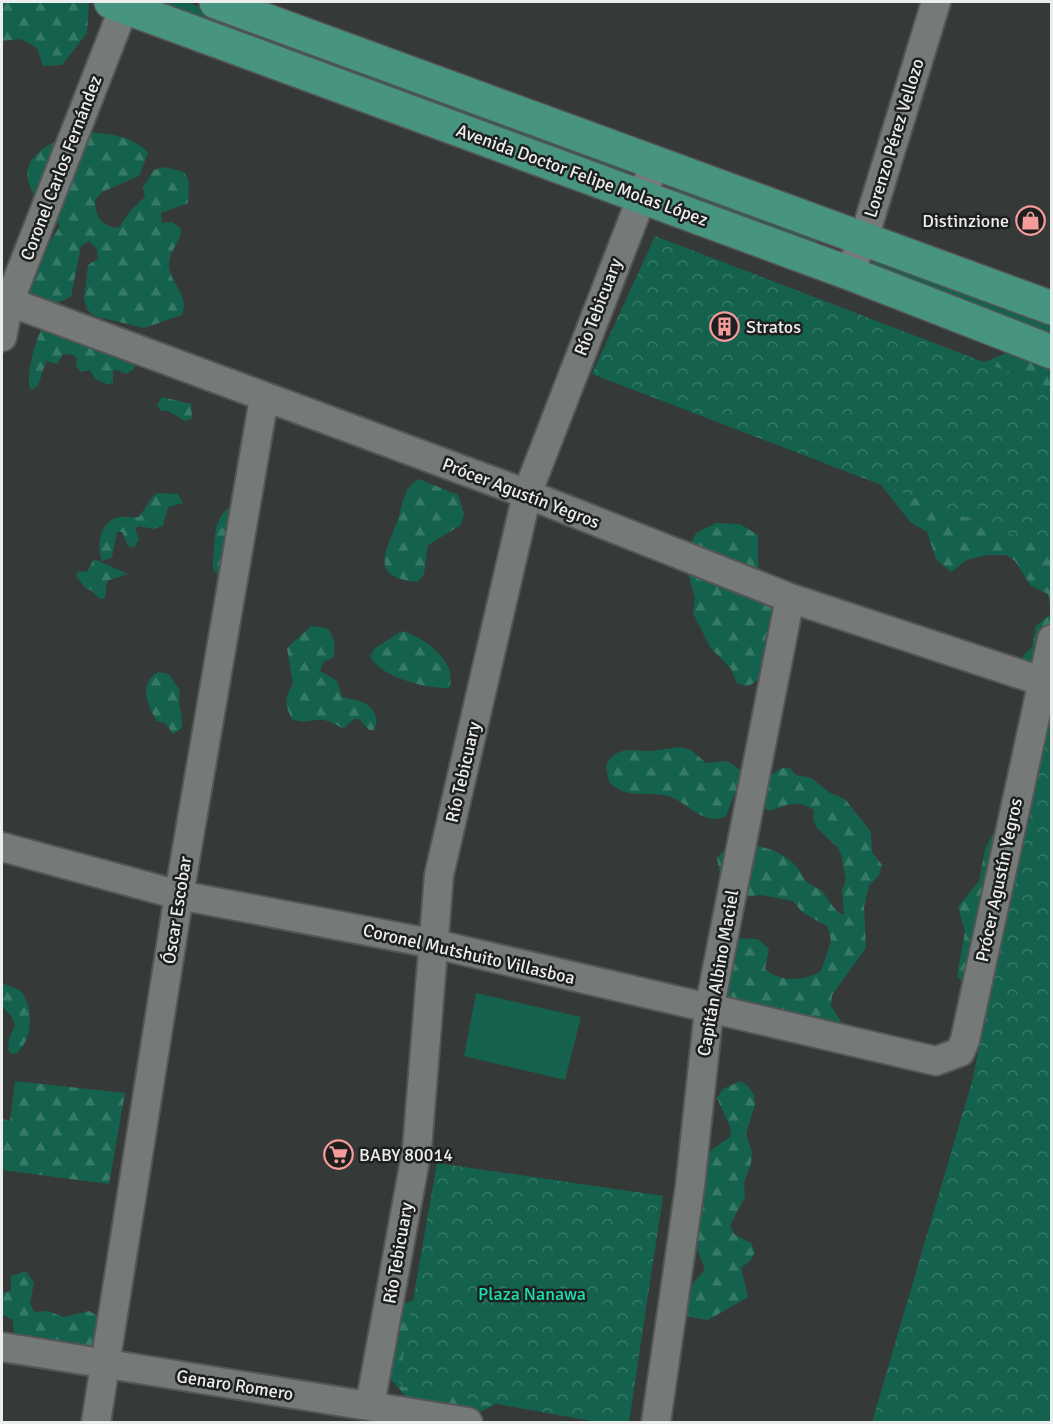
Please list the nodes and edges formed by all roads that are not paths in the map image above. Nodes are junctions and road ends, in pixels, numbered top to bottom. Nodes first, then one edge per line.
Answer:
1 (216, 2) edge
2 (936, 2) edge
3 (121, 3) edge
4 (655, 163) junction
5 (640, 197) junction
6 (864, 238) junction
7 (849, 273) junction
8 (5, 300) edge
9 (1052, 308) edge
10 (2, 337) edge
11 (1052, 352) edge
12 (264, 398) junction
13 (527, 494) junction
14 (790, 598) junction
15 (1052, 639) edge
16 (1041, 681) junction
17 (2, 847) edge
18 (179, 895) junction
19 (435, 944) junction
20 (709, 1010) junction
21 (936, 1061) joint
22 (2, 1347) edge
23 (105, 1365) junction
24 (370, 1405) junction
25 (96, 1422) edge
26 (468, 1422) edge
27 (656, 1422) edge

1 - 4 main road, Avenida Doctor Felipe Molas López
2 - 6 street, Lorenzo Pérez Vellozo
3 - 5 main road, Avenida Doctor Felipe Molas López
3 - 8 street, Coronel Carlos Fernández
4 - 5 street, Río Tebicuary
4 - 6 main road, Avenida Doctor Felipe Molas López
5 - 7 main road, Avenida Doctor Felipe Molas López
5 - 13 street, Río Tebicuary
6 - 7 street, Lorenzo Pérez Vellozo
6 - 9 main road, Avenida Doctor Felipe Molas López
7 - 11 main road, Avenida Doctor Felipe Molas López
8 - 10 street, Coronel Carlos Fernández
8 - 12 street, Prócer Agustín Yegros
12 - 13 street, Prócer Agustín Yegros
12 - 18 street, Óscar Escobar
13 - 14 street, Prócer Agustín Yegros
13 - 19 street, Río Tebicuary
14 - 16 street, Prócer Agustín Yegros
14 - 20 street, Capitán Albino Maciel
15 - 16 street, Prócer Agustín Yegros
16 - 21 street, Prócer Agustín Yegros
17 - 18 street, Coronel Mutshuito Villasboa
18 - 19 street, Coronel Mutshuito Villasboa
18 - 23 street, Óscar Escobar
19 - 20 street, Coronel Mutshuito Villasboa
19 - 24 street, Río Tebicuary
20 - 21 street, Coronel Mutshuito Villasboa
20 - 27 street, Capitán Albino Maciel
22 - 23 street, Genaro Romero
23 - 24 street, Genaro Romero
23 - 25 street, Óscar Escobar
24 - 26 street, Genaro Romero

